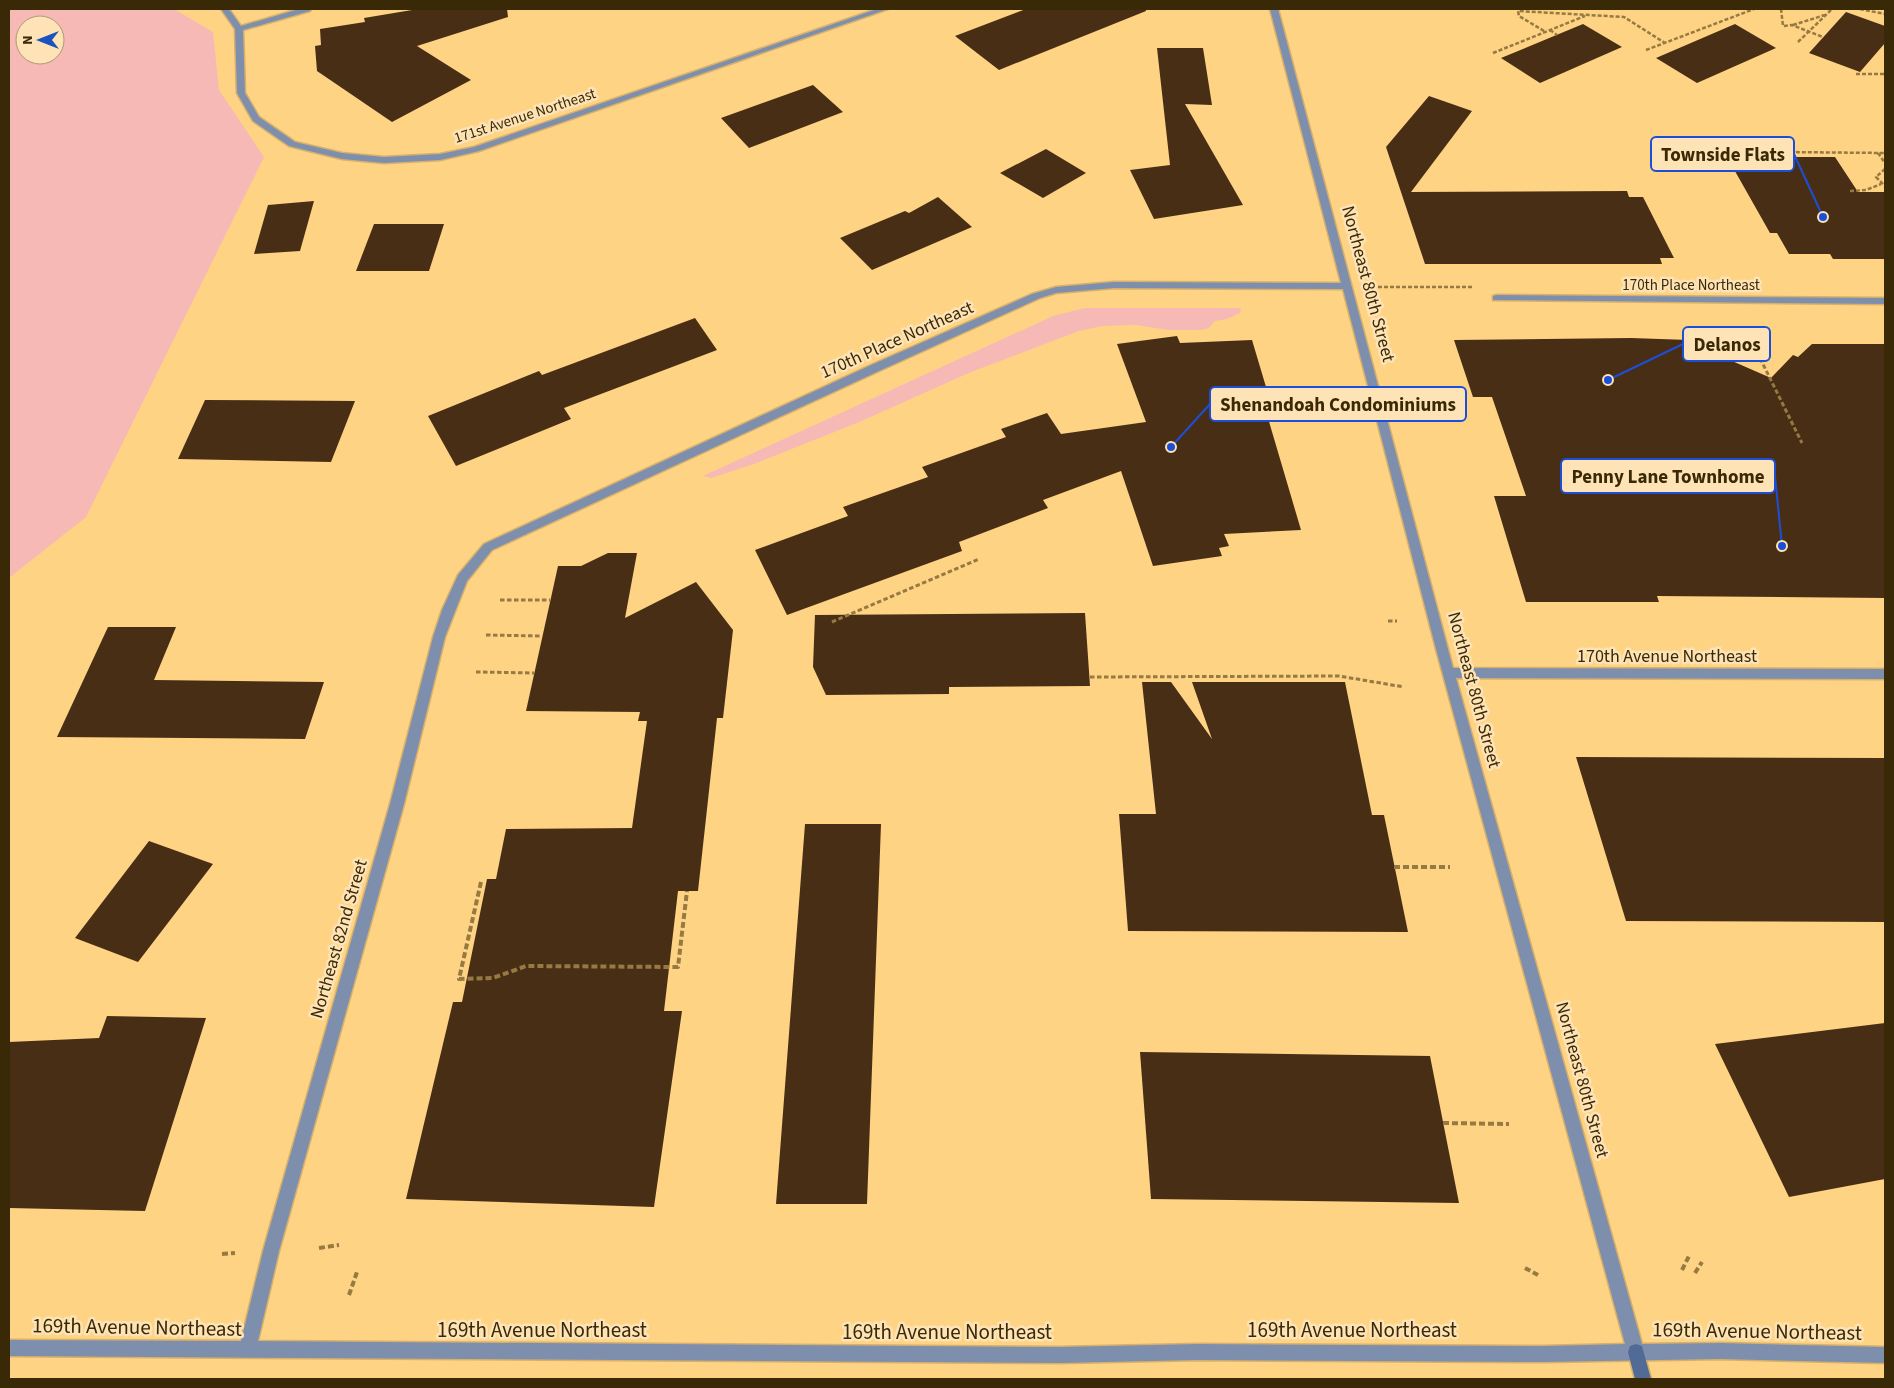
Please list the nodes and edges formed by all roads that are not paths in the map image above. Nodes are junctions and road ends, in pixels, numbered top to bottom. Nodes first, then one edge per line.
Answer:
1 (225, 9) edge
2 (307, 9) edge
3 (884, 9) edge
4 (1274, 9) edge
5 (239, 29) junction
6 (1348, 286) junction
7 (1497, 298) dead end
8 (1885, 301) edge
9 (488, 547) joint
10 (1449, 673) junction
11 (1885, 674) edge
12 (9, 1348) edge
13 (246, 1351) junction
14 (1636, 1352) junction
15 (1885, 1355) edge
16 (1643, 1379) edge

1 - 5 street
2 - 5 street
3 - 5 street, 171st Avenue Northeast
4 - 6 street, Northeast 80th Street
6 - 9 street, 170th Place Northeast
6 - 10 street, Northeast 80th Street
7 - 8 street, 170th Place Northeast
9 - 13 street, Northeast 82nd Street
10 - 11 street, 170th Avenue Northeast
10 - 14 street, Northeast 80th Street
12 - 13 street, 169th Avenue Northeast
13 - 14 street, 169th Avenue Northeast
14 - 15 street, 169th Avenue Northeast
14 - 16 street, Northeast 80th Street

